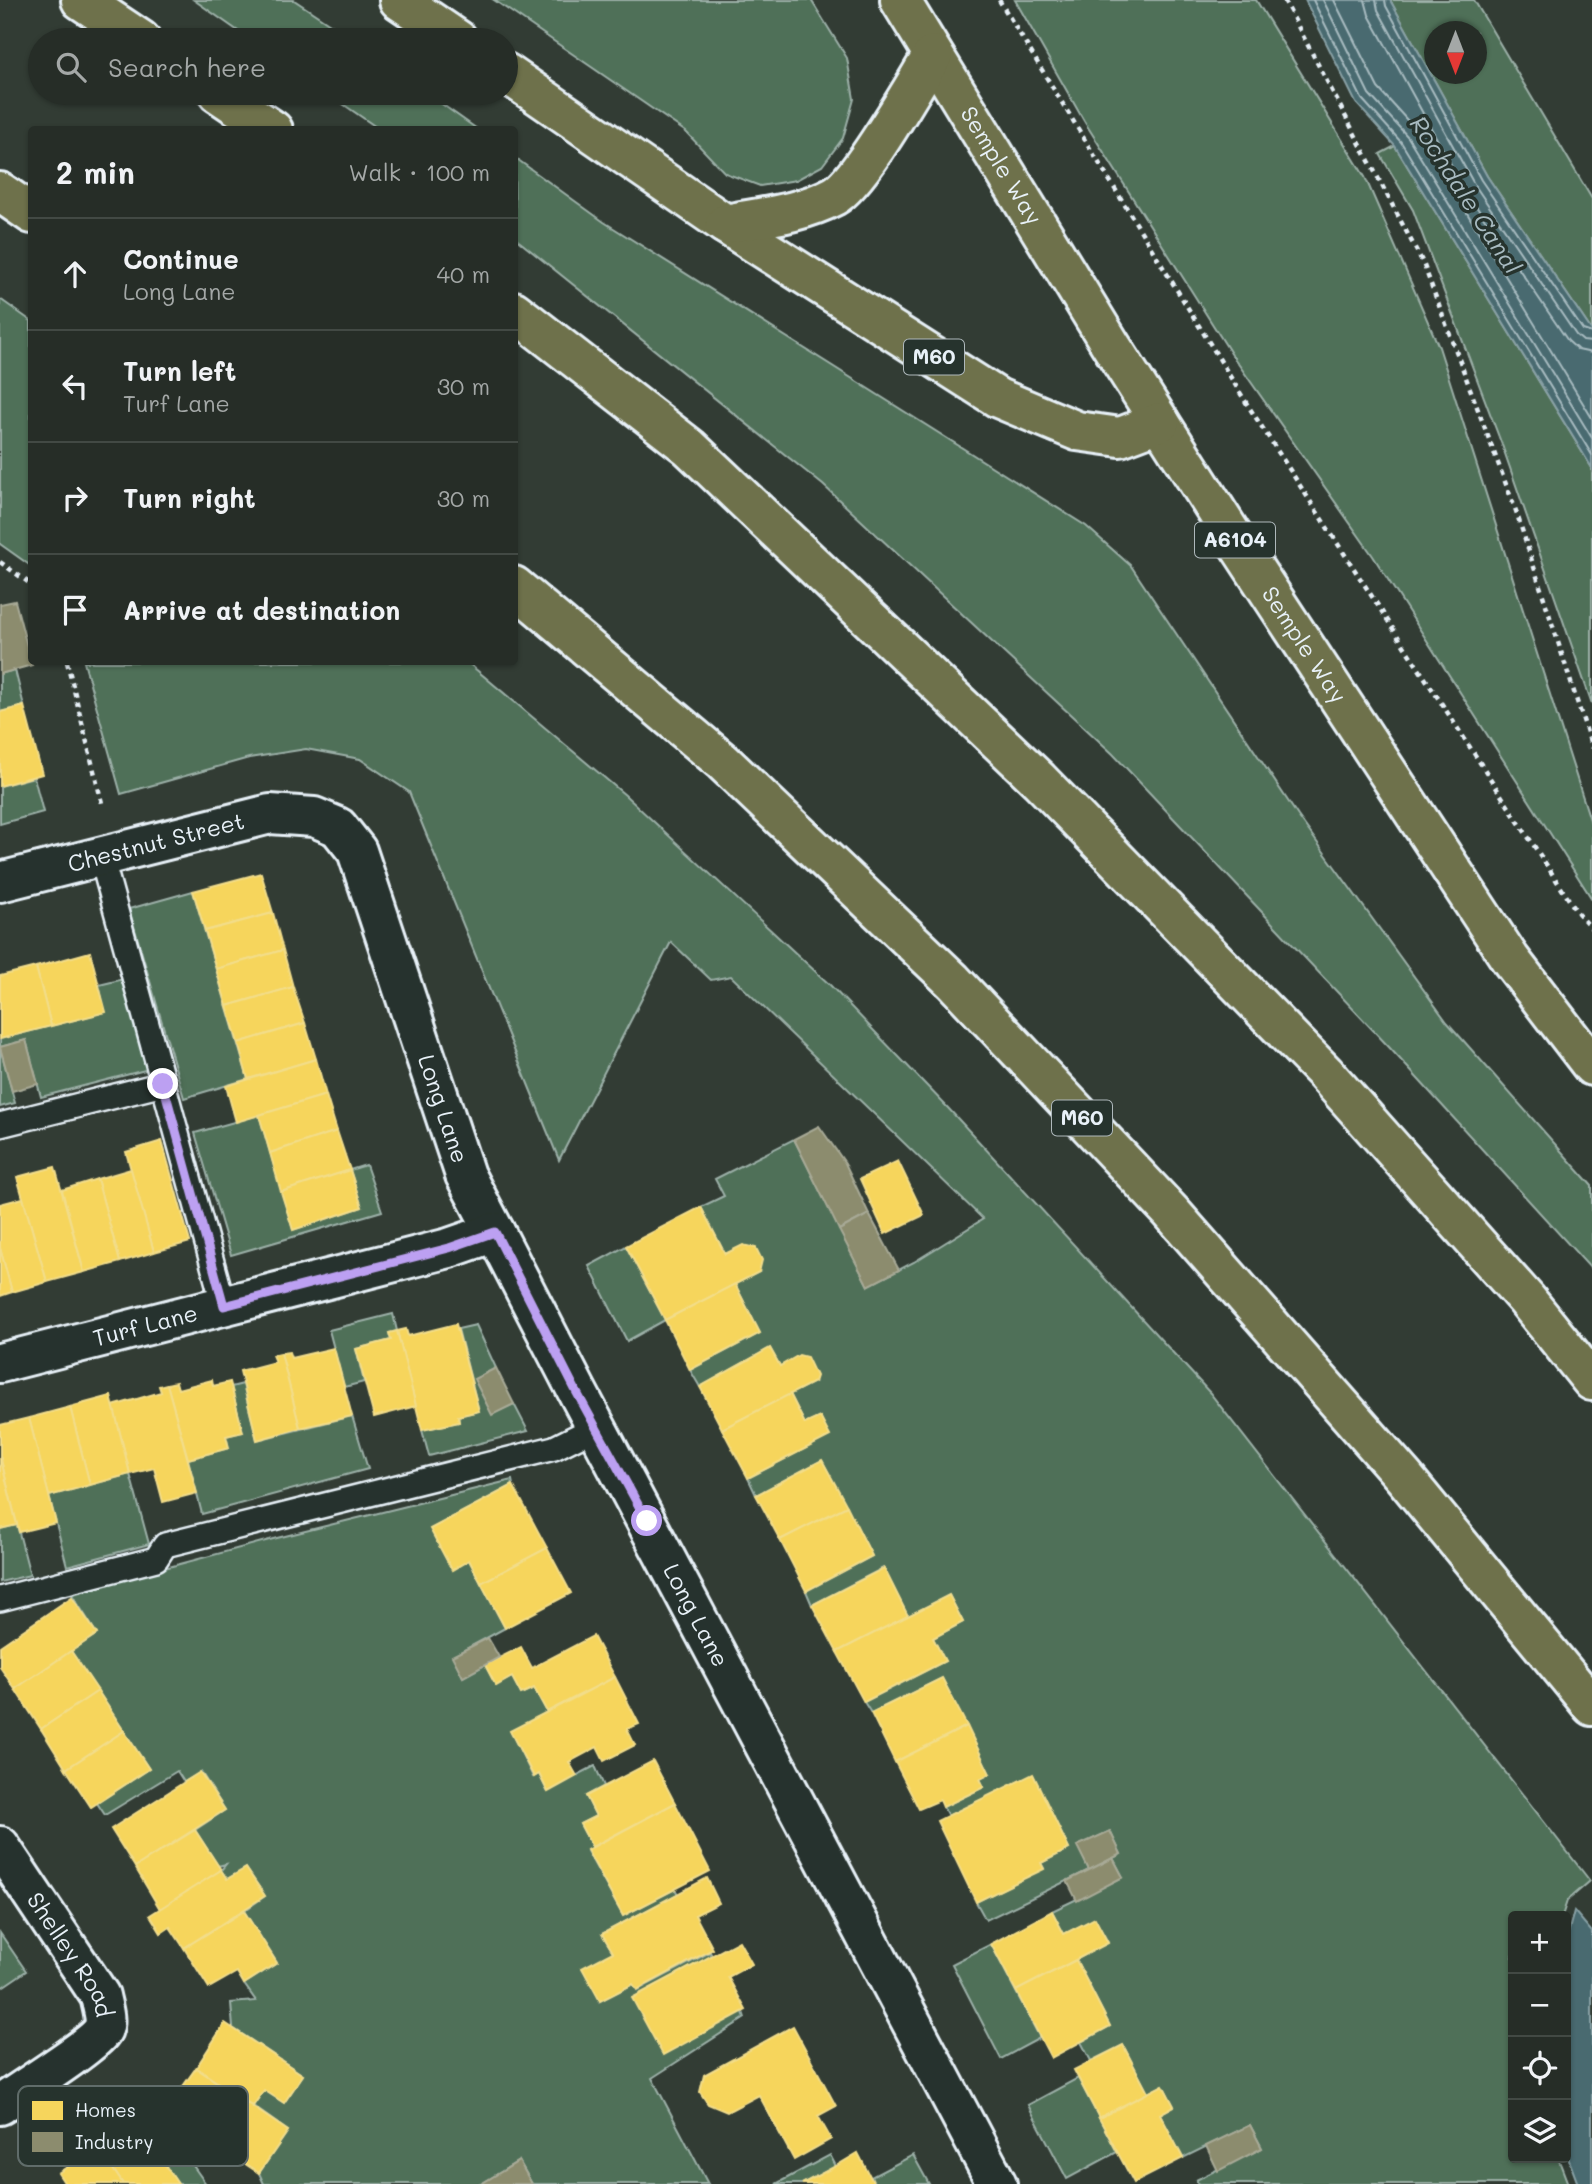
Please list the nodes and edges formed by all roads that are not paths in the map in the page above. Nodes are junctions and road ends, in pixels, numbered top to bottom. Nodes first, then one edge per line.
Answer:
1 (81, 0) edge
2 (399, 0) edge
3 (900, 0) edge
4 (123, 28) edge
5 (440, 28) edge
6 (933, 55) junction
7 (518, 81) edge
8 (236, 105) edge
9 (267, 126) edge
10 (0, 192) edge
11 (28, 211) edge
12 (724, 224) junction
13 (518, 314) edge
14 (1160, 422) junction
15 (518, 589) edge
16 (314, 817) joint
17 (108, 854) junction
18 (0, 882) edge
19 (1592, 1066) edge
20 (163, 1084) junction
21 (0, 1125) edge
22 (495, 1232) junction
23 (224, 1306) junction
24 (0, 1363) edge
25 (1592, 1381) edge
26 (596, 1427) junction
27 (0, 1599) edge
28 (1592, 1706) edge
29 (0, 1846) edge
30 (28, 2086) edge
31 (18, 2093) edge
32 (0, 2105) edge
33 (997, 2184) edge

1 - 4 highway
2 - 5 highway
3 - 6 highway, Semple Way / A6104
6 - 12 highway
6 - 14 highway, Semple Way / A6104
7 - 12 highway, M60
8 - 9 highway
10 - 11 highway
12 - 14 highway, M60
13 - 25 highway
14 - 19 highway, Semple Way / A6104
15 - 28 highway, M60
16 - 17 street, Chestnut Street
16 - 22 street, Long Lane
17 - 18 street, Chestnut Street
17 - 20 lane
20 - 21 lane
20 - 23 lane
22 - 23 street, Turf Lane
22 - 26 street, Long Lane
23 - 24 street, Turf Lane
26 - 27 lane
26 - 33 street, Long Lane
29 - 30 street, Shelley Road
31 - 32 street, Shelley Road

